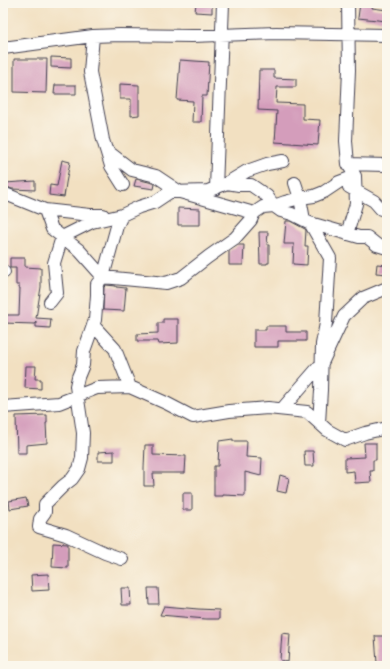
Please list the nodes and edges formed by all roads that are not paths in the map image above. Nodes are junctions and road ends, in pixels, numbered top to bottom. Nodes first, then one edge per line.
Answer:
1 (223, 3) edge
2 (348, 3) edge
3 (348, 34) junction
4 (222, 35) junction
5 (387, 35) edge
6 (93, 36) junction
7 (3, 48) edge
8 (106, 150) junction
9 (283, 161) dead end
10 (348, 164) junction
11 (385, 165) dead end
12 (248, 170) junction
13 (355, 176) junction
14 (339, 182) junction
15 (227, 183) junction
16 (294, 183) dead end
17 (123, 185) dead end
18 (251, 185) junction
19 (216, 188) junction
20 (356, 190) junction
21 (180, 192) junction
22 (3, 193) edge
23 (300, 198) junction
24 (274, 206) junction
25 (381, 209) dead end
26 (45, 210) junction
27 (254, 213) junction
28 (122, 215) junction
29 (307, 222) junction
30 (347, 234) junction
31 (62, 237) junction
32 (387, 248) edge
33 (103, 277) junction
34 (387, 288) edge
35 (50, 302) dead end
36 (93, 325) junction
37 (322, 363) junction
38 (130, 387) junction
39 (78, 396) junction
40 (3, 407) edge
41 (282, 409) junction
42 (319, 423) junction
43 (387, 428) edge
44 (122, 559) dead end

1 - 4 street
2 - 3 street
3 - 4 street
3 - 5 street
3 - 10 street
4 - 6 street
4 - 19 street
6 - 7 street
6 - 8 street
8 - 17 street
8 - 21 street
9 - 12 street
10 - 11 street
10 - 13 street
12 - 15 street
12 - 18 street
13 - 14 street
13 - 20 street
14 - 20 street
14 - 23 street
15 - 18 street
15 - 19 street
16 - 23 street
18 - 24 street
19 - 21 street
20 - 25 street
20 - 30 street
21 - 27 street
21 - 28 street
22 - 26 street
23 - 24 street
23 - 29 street
24 - 27 street
24 - 29 street
26 - 28 street
26 - 31 street
27 - 33 street
28 - 31 street
28 - 33 street
29 - 30 street
29 - 37 street
30 - 32 street
31 - 33 street
31 - 35 street
33 - 36 street
34 - 37 street
36 - 38 street
36 - 39 street
37 - 41 street
37 - 42 street
38 - 39 street
38 - 41 street
39 - 40 street
39 - 44 street
41 - 42 street
42 - 43 street

